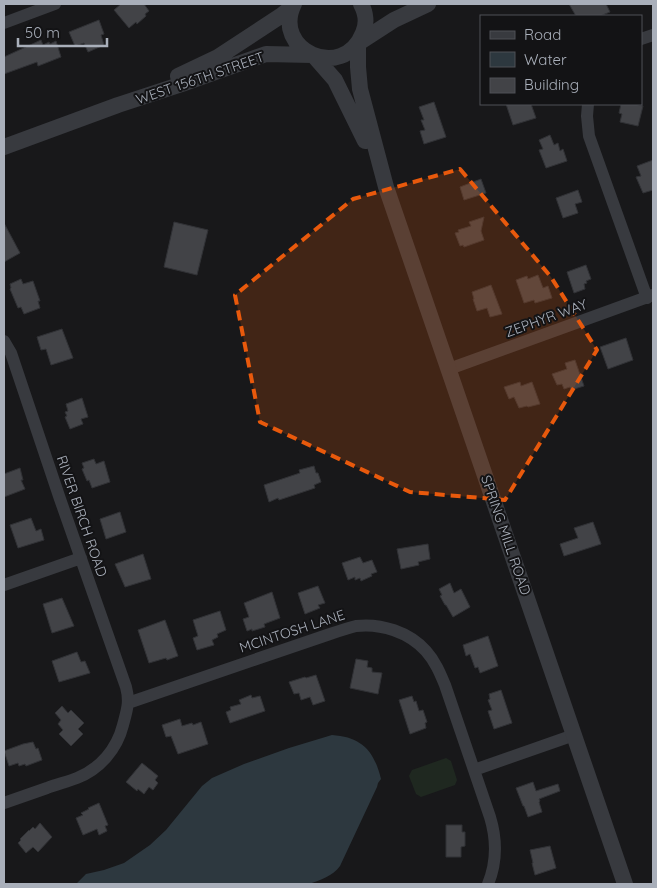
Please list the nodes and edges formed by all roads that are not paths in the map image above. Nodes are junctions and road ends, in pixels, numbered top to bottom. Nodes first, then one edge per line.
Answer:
1 (55, 4) edge
2 (361, 4) edge
3 (428, 4) edge
4 (294, 5) edge
5 (4, 23) edge
6 (359, 42) junction
7 (313, 56) junction
8 (118, 105) junction
9 (588, 105) edge
10 (4, 147) edge
11 (386, 187) junction
12 (650, 297) edge
13 (4, 340) edge
14 (449, 369) junction
15 (81, 558) junction
16 (4, 585) edge
17 (128, 703) junction
18 (574, 735) junction
19 (474, 770) junction
20 (4, 803) edge
21 (488, 884) edge
22 (625, 884) edge

1 - 5 street
2 - 6 street, SPRING MILL ROAD
3 - 6 street
4 - 7 street, SPRING MILL ROAD
4 - 8 street, WEST 156TH STREET
6 - 7 street, WEST 156TH STREET
6 - 11 street, SPRING MILL ROAD
7 - 8 street, WEST 156TH STREET
7 - 11 street, SPRING MILL ROAD
8 - 10 street, WEST 156TH STREET
9 - 12 street
11 - 14 street, SPRING MILL ROAD
12 - 14 street, ZEPHYR WAY
13 - 15 street, RIVER BIRCH ROAD
14 - 18 street, SPRING MILL ROAD
15 - 16 street
15 - 17 street, RIVER BIRCH ROAD
17 - 19 street, MCINTOSH LANE
17 - 20 street
18 - 19 street
18 - 22 street, SPRING MILL ROAD
19 - 21 street, MCINTOSH LANE

